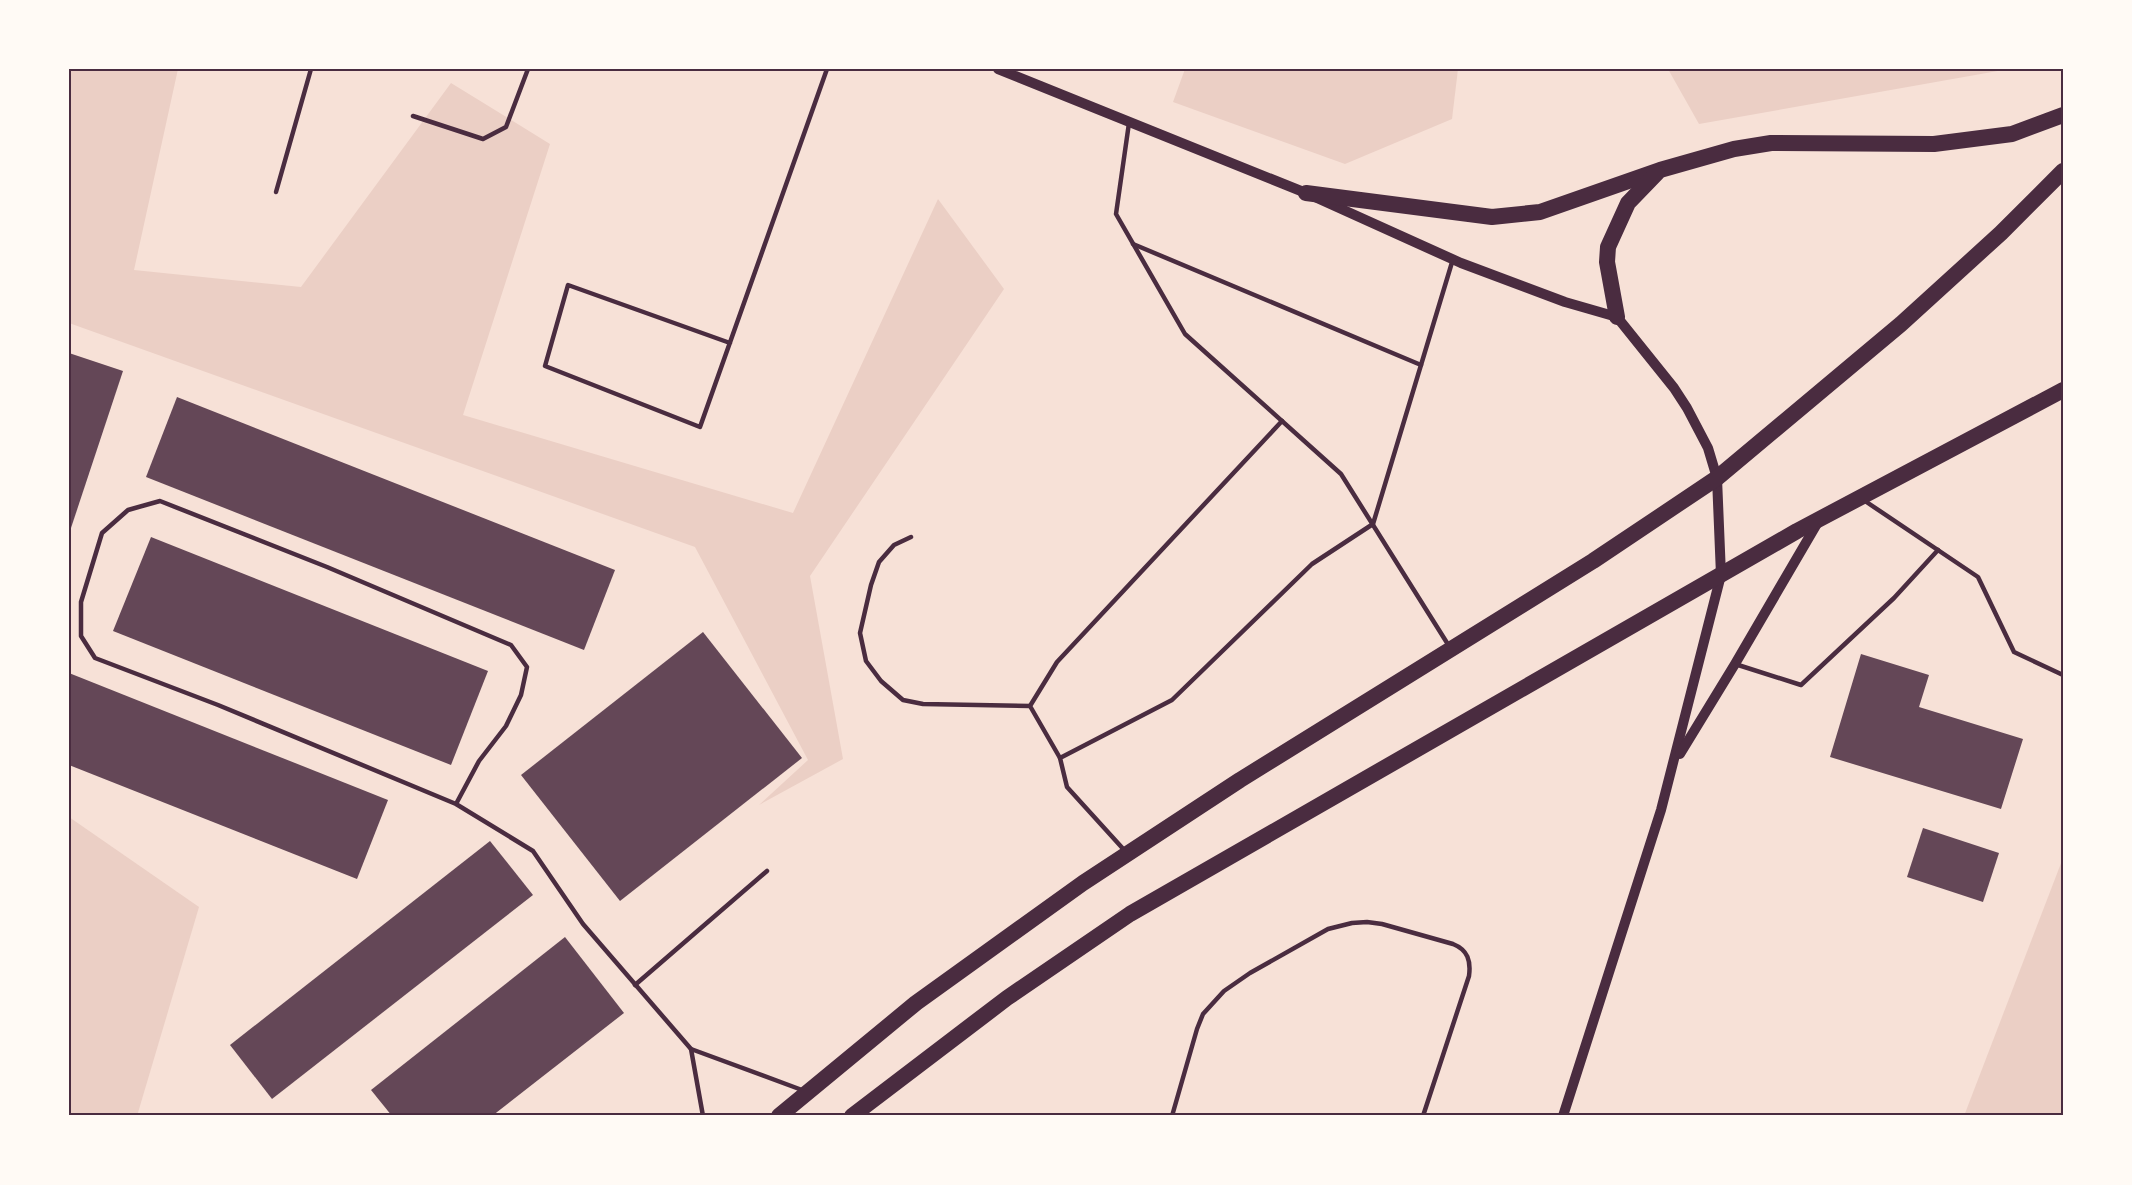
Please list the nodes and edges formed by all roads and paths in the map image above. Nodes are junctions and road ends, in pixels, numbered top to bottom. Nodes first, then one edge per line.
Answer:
1 (311, 69) edge
2 (528, 69) edge
3 (827, 69) edge
4 (998, 69) edge
5 (2063, 115) edge
6 (413, 116) dead end
7 (1129, 121) junction
8 (1660, 170) junction
9 (2063, 171) edge
10 (276, 192) dead end
11 (1306, 194) junction
12 (1133, 244) junction
13 (1453, 259) junction
14 (1617, 317) junction
15 (730, 343) junction
16 (1421, 365) junction
17 (2063, 390) edge
18 (1282, 421) junction
19 (1717, 478) junction
20 (1860, 497) junction
21 (1820, 519) junction
22 (1373, 524) junction
23 (911, 537) dead end
24 (1938, 550) junction
25 (1721, 575) junction
26 (1452, 649) junction
27 (1735, 664) junction
28 (2063, 675) edge
29 (1030, 706) junction
30 (1060, 758) junction
31 (1675, 762) junction
32 (456, 804) junction
33 (1128, 854) junction
34 (767, 871) dead end
35 (635, 985) junction
36 (691, 1049) junction
37 (807, 1093) junction
38 (703, 1116) edge
39 (779, 1116) edge
40 (852, 1116) edge
41 (1172, 1116) edge
42 (1423, 1116) edge
43 (1563, 1116) edge

1 - 10 lane
2 - 6 lane
3 - 15 lane
4 - 7 street
5 - 8 highway
7 - 11 street
7 - 12 lane
8 - 11 highway
8 - 14 highway
9 - 19 highway
11 - 13 street
12 - 16 lane
12 - 18 lane
13 - 14 street
13 - 16 lane
14 - 19 street
15 - 15 lane
16 - 22 lane
17 - 20 highway
18 - 22 lane
18 - 29 lane
19 - 25 street
19 - 26 highway
20 - 21 highway
20 - 24 lane
21 - 25 highway
21 - 27 street
22 - 26 lane
22 - 30 lane
23 - 29 lane
24 - 27 lane
24 - 28 lane
25 - 31 street
25 - 40 highway
26 - 33 highway
27 - 31 street
29 - 30 lane
30 - 33 lane
31 - 43 street
32 - 32 lane
32 - 35 lane
33 - 37 highway
34 - 35 lane
35 - 36 lane
36 - 37 lane
36 - 38 lane
37 - 39 highway
41 - 42 lane

